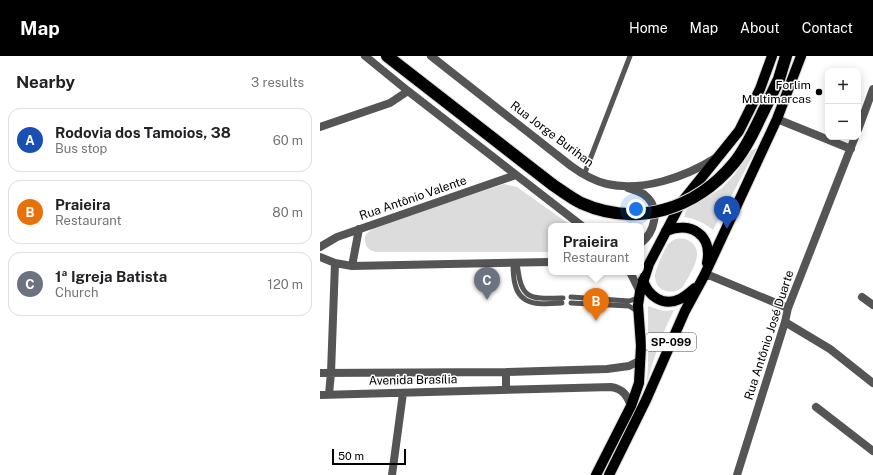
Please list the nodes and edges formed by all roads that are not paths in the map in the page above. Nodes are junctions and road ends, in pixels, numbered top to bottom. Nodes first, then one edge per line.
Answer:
1 (365, 56) edge
2 (386, 56) edge
3 (431, 56) edge
4 (630, 56) edge
5 (772, 56) edge
6 (786, 56) edge
7 (801, 56) edge
8 (873, 89) edge
9 (408, 91) junction
10 (777, 120) junction
11 (861, 122) edge
12 (320, 127) edge
13 (854, 140) edge
14 (851, 149) junction
15 (718, 157) junction
16 (516, 175) junction
17 (584, 175) junction
18 (623, 186) junction
19 (578, 223) edge
20 (359, 229) junction
21 (666, 231) junction
22 (644, 240) edge
23 (320, 247) edge
24 (320, 257) edge
25 (511, 262) junction
26 (548, 262) edge
27 (335, 263) junction
28 (352, 266) junction
29 (631, 275) edge
30 (643, 280) junction
31 (701, 281) junction
32 (639, 294) junction
33 (862, 297) dead end
34 (563, 300) dead end
35 (873, 305) edge
36 (788, 308) junction
37 (638, 311) junction
38 (785, 322) junction
39 (641, 359) junction
40 (506, 372) junction
41 (320, 373) edge
42 (331, 373) junction
43 (873, 383) edge
44 (506, 390) junction
45 (403, 393) junction
46 (329, 394) junction
47 (320, 395) edge
48 (631, 406) junction
49 (816, 407) dead end
50 (873, 451) edge
51 (392, 475) edge
52 (596, 475) edge
53 (609, 475) edge
54 (737, 475) edge

1 - 9 street
2 - 6 highway, bridge
3 - 17 street, Rua Jorge Burihan
4 - 17 lane
5 - 15 main road, SP-099
7 - 10 main road, SP-099
8 - 11 street
9 - 12 street
9 - 16 street
10 - 14 street
10 - 31 main road, SP-099
13 - 14 street, Rua Antônio José Duarte
14 - 36 street, Rua Antônio José Duarte
15 - 18 street, Rua Jorge Burihan
15 - 21 main road, SP-099
16 - 19 street
16 - 20 street, Rua Antônio Valente
17 - 18 street, Rua Jorge Burihan
18 - 22 street
20 - 23 street, Rua Antônio Valente
20 - 28 street
21 - 30 main road, SP-099
21 - 31 main road, SP-099
24 - 27 street
25 - 26 street
25 - 28 street
25 - 34 lane
27 - 28 street
27 - 42 street
29 - 32 street
30 - 31 main road, SP-099
30 - 32 main road, SP-099
31 - 36 street
31 - 53 main road, SP-099
32 - 37 main road, SP-099
32 - 37 lane
33 - 35 street
36 - 38 street, Rua Antônio José Duarte
37 - 39 main road, SP-099
38 - 43 street
38 - 54 street, Rua Antônio José Duarte
39 - 40 street, Avenida Brasília
39 - 48 main road, SP-099
40 - 42 street, Avenida Brasília
40 - 44 street
41 - 42 street, Avenida Brasília
42 - 46 street
44 - 45 street, Avenida Brasília
44 - 48 street, Avenida Brasília
45 - 46 street, Avenida Brasília
45 - 51 street
46 - 47 street, Avenida Brasília
48 - 52 main road, SP-099
49 - 50 street

